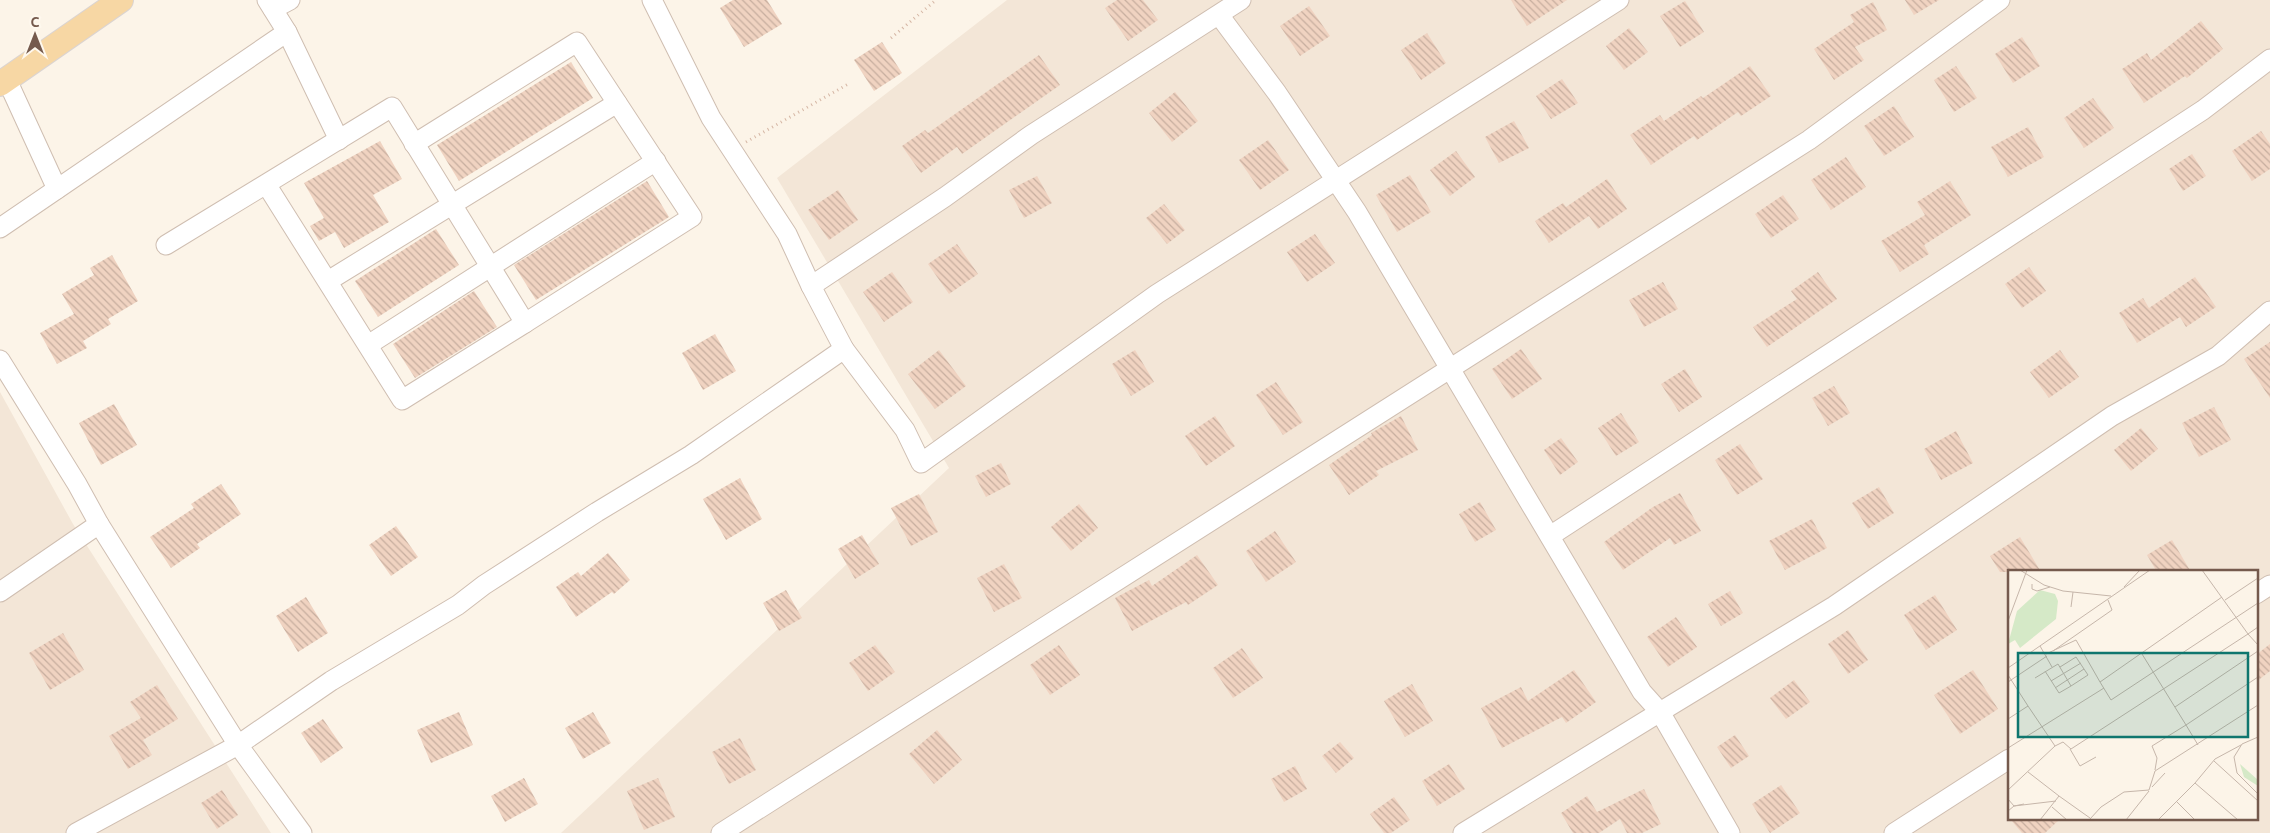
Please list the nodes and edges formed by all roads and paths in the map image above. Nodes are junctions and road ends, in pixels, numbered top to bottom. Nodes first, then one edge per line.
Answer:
1 (121, 0) edge
2 (290, 0) edge
3 (652, 0) edge
4 (936, 0) edge
5 (1241, 0) edge
6 (1619, 0) edge
7 (2000, 0) edge
8 (270, 5) edge
9 (1219, 15) junction
10 (287, 32) junction
11 (891, 38) dead end
12 (2270, 59) edge
13 (3, 82) edge
14 (850, 83) dead end
15 (617, 103) junction
16 (338, 140) junction
17 (414, 144) junction
18 (732, 150) junction
19 (656, 161) junction
20 (1336, 181) junction
21 (266, 184) junction
22 (57, 189) junction
23 (451, 204) junction
24 (0, 228) edge
25 (166, 245) dead end
26 (490, 267) junction
27 (328, 281) junction
28 (811, 286) junction
29 (2270, 312) edge
30 (525, 323) junction
31 (368, 345) junction
32 (844, 349) junction
33 (0, 360) edge
34 (1450, 367) junction
35 (99, 524) junction
36 (1550, 536) junction
37 (2270, 585) edge
38 (0, 592) edge
39 (2258, 593) edge
40 (1660, 712) junction
41 (238, 745) junction
42 (2008, 760) edge
43 (76, 833) edge
44 (302, 833) edge
45 (721, 833) edge
46 (1463, 833) edge
47 (1730, 833) edge
48 (1894, 833) edge

1 - 13 main road
2 - 8 lane
3 - 18 lane
4 - 11 path
5 - 9 lane
6 - 20 lane
7 - 34 lane
8 - 10 lane
9 - 20 lane
9 - 28 lane
10 - 16 lane
10 - 22 lane
12 - 36 lane
13 - 22 lane
14 - 18 path
15 - 17 lane
15 - 19 lane
15 - 23 lane
16 - 17 lane
16 - 21 lane
17 - 23 lane
18 - 28 lane
19 - 26 lane
19 - 30 lane
20 - 32 lane
20 - 34 lane
21 - 25 lane
21 - 27 lane
22 - 24 lane
23 - 26 lane
23 - 27 lane
26 - 30 lane
26 - 31 lane
27 - 31 lane
28 - 32 lane
29 - 40 lane
30 - 31 lane
32 - 41 lane
33 - 35 lane
34 - 36 lane
34 - 45 lane
35 - 38 lane
35 - 41 lane
36 - 40 lane
37 - 39 lane
40 - 46 lane
40 - 47 lane
41 - 43 lane
41 - 44 lane
42 - 48 lane

